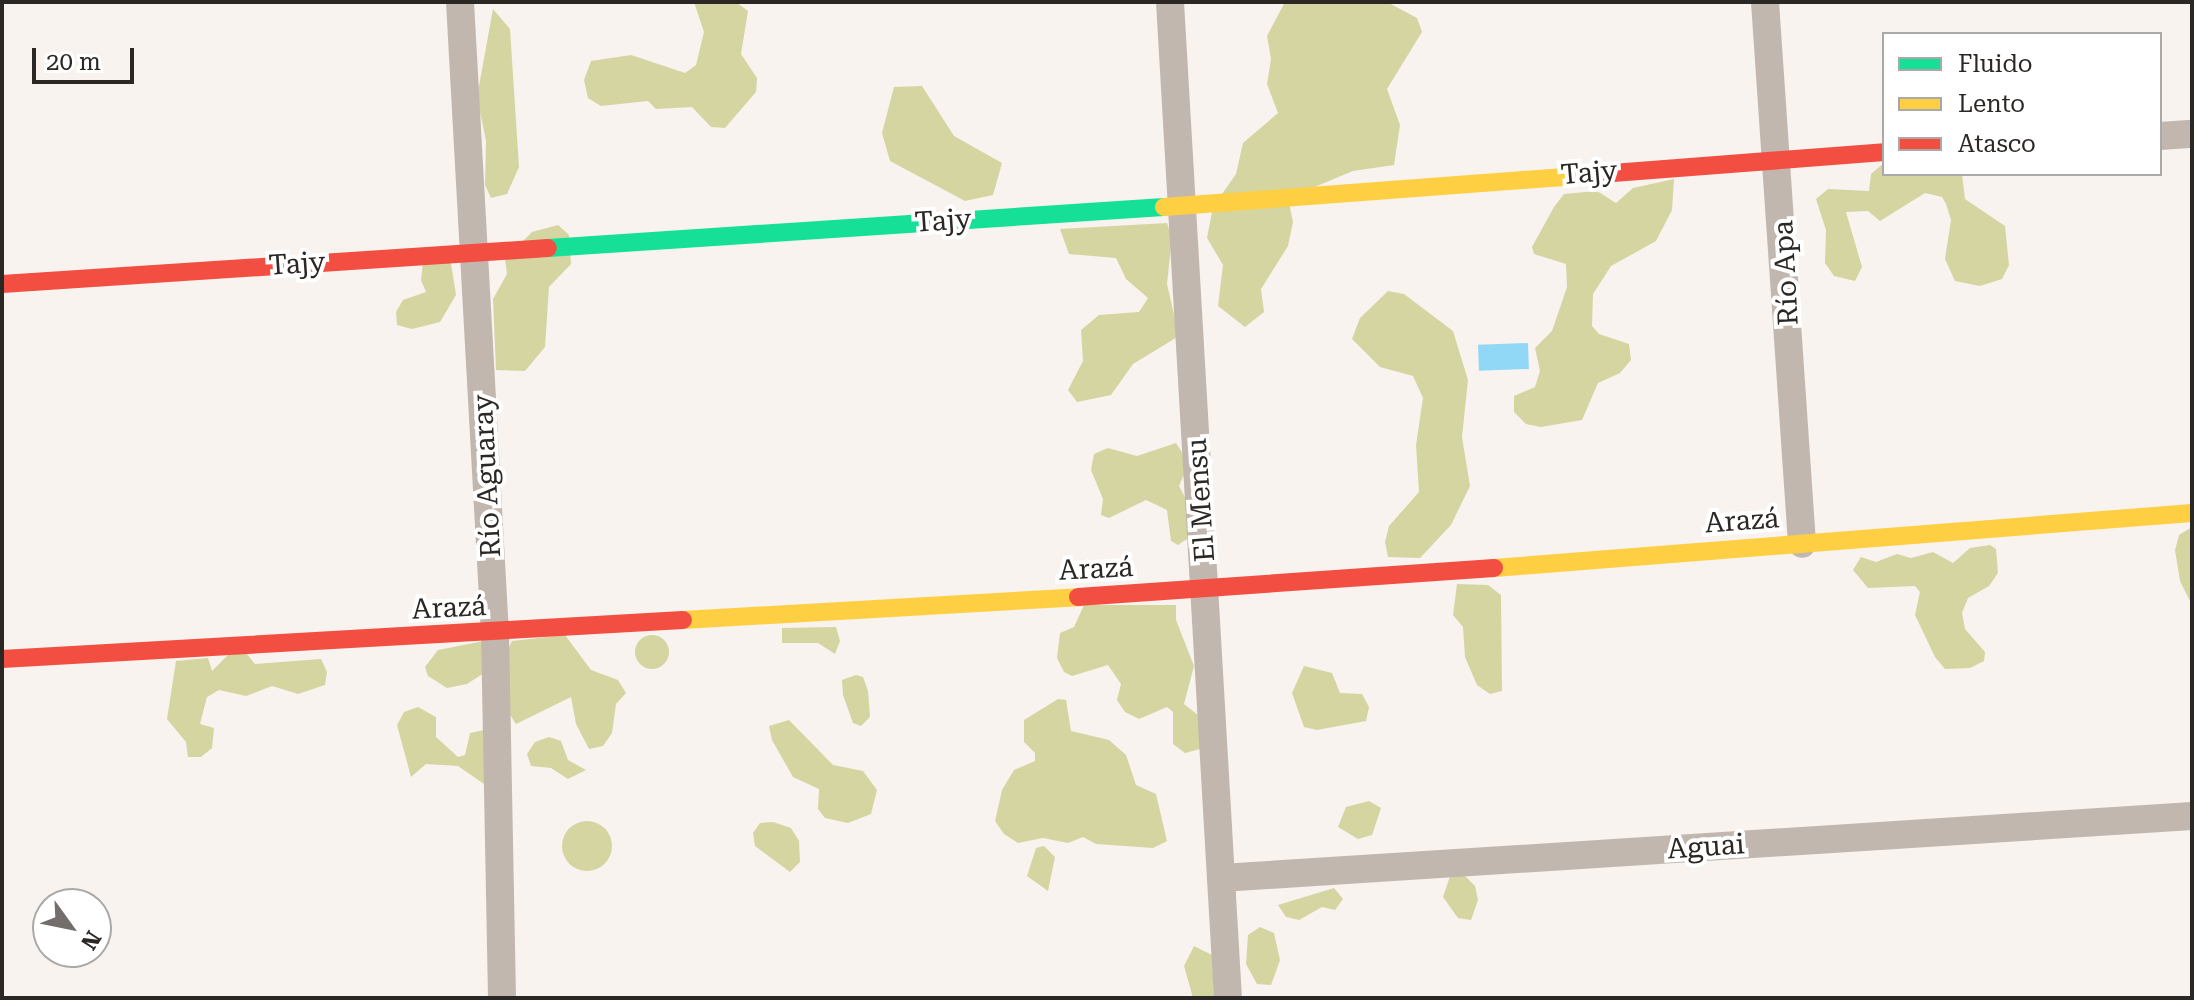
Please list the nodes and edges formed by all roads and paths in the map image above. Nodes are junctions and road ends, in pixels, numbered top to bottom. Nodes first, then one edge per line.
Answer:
1 (460, 2) edge
2 (1170, 2) edge
3 (1765, 2) edge
4 (2192, 134) edge
5 (2162, 136) edge
6 (1882, 152) edge
7 (1779, 158) junction
8 (1183, 206) junction
9 (476, 251) junction
10 (2, 284) edge
11 (2192, 513) edge
12 (1802, 544) junction
13 (1206, 590) junction
14 (495, 633) junction
15 (2, 659) edge
16 (2192, 816) edge
17 (1221, 878) junction
18 (502, 998) edge
19 (1228, 998) edge

1 - 9 street, Río Aguaray
2 - 8 street, El Mensu
3 - 7 street, Río Apa
4 - 5 street
6 - 7 street, Tajy
7 - 8 street, Tajy
7 - 12 street, Río Apa
8 - 9 street, Tajy
8 - 13 street, El Mensu
9 - 10 street, Tajy
9 - 14 street, Río Aguaray
11 - 12 street, Arazá
12 - 13 street, Arazá
13 - 14 street, Arazá
13 - 17 street, El Mensu
14 - 15 street, Arazá
14 - 18 street, Río Aguaray
16 - 17 street, Aguai
17 - 19 street, El Mensu

